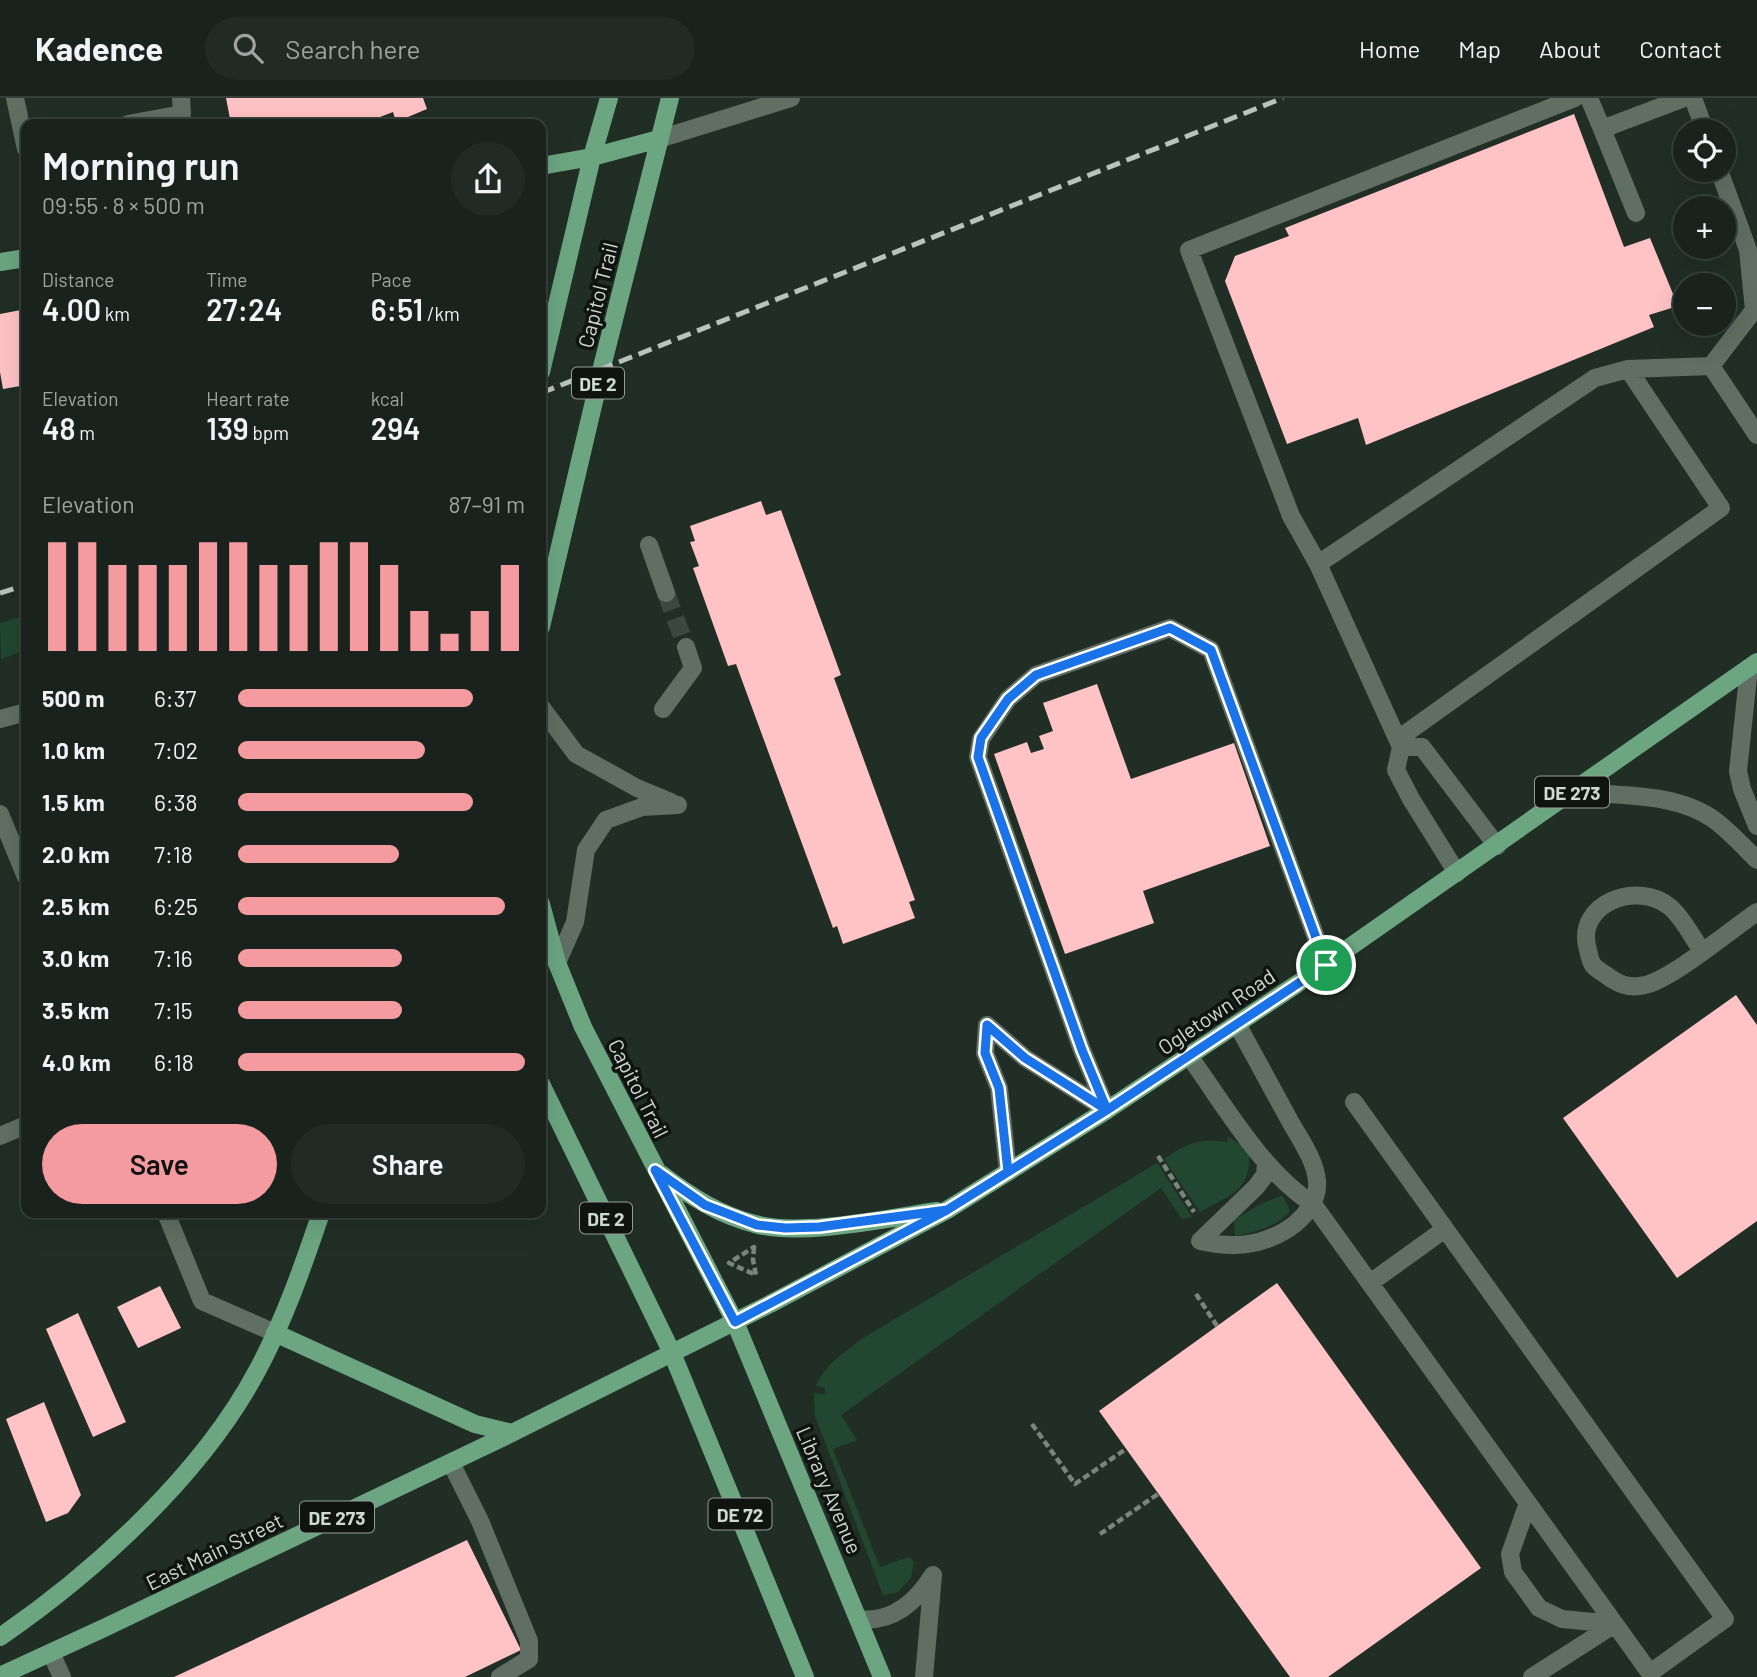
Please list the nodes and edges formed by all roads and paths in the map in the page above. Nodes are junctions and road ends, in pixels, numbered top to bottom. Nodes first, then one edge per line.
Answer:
1 (15, 98) edge
2 (181, 98) edge
3 (609, 98) edge
4 (670, 98) edge
5 (791, 98) edge
6 (1575, 98) edge
7 (1590, 98) edge
8 (1684, 98) edge
9 (1693, 98) edge
10 (155, 119) edge
11 (1701, 119) edge
12 (21, 124) edge
13 (1602, 129) junction
14 (659, 139) junction
15 (592, 157) junction
16 (546, 165) edge
17 (1723, 182) edge
18 (1636, 214) dead end
19 (21, 259) edge
20 (0, 262) edge
21 (1756, 310) edge
22 (546, 351) edge
23 (1711, 366) junction
24 (1628, 369) junction
25 (1757, 435) edge
26 (649, 545) dead end
27 (1318, 564) junction
28 (666, 593) tunnel mouth
29 (546, 606) edge
30 (686, 647) tunnel mouth
31 (1753, 665) edge
32 (663, 709) dead end
33 (21, 713) edge
34 (546, 714) edge
35 (0, 719) edge
36 (1399, 743) junction
37 (1573, 792) junction
38 (0, 814) edge
39 (1757, 826) edge
40 (1497, 846) junction
41 (1757, 860) edge
42 (21, 865) edge
43 (1457, 873) junction
44 (1757, 912) edge
45 (546, 922) edge
46 (1702, 951) junction
47 (557, 963) junction
48 (1326, 965) junction
49 (1237, 1024) junction
50 (1189, 1056) junction
51 (546, 1094) edge
52 (1354, 1102) dead end
53 (1107, 1110) junction
54 (21, 1127) edge
55 (0, 1136) edge
56 (1158, 1156) dead end
57 (1266, 1163) junction
58 (655, 1170) junction
59 (1008, 1172) junction
60 (1313, 1203) junction
61 (947, 1210) junction
62 (168, 1218) edge
63 (319, 1218) edge
64 (1198, 1219) dead end
65 (1445, 1229) junction
66 (729, 1263) joint
67 (1370, 1283) junction
68 (1196, 1294) dead end
69 (735, 1322) junction
70 (1217, 1326) dead end
71 (275, 1333) junction
72 (672, 1353) junction
73 (1032, 1424) dead end
74 (512, 1433) junction
75 (1126, 1449) dead end
76 (451, 1462) junction
77 (1158, 1494) dead end
78 (1528, 1503) junction
79 (1100, 1534) dead end
80 (859, 1619) junction
81 (1615, 1624) junction
82 (0, 1637) edge
83 (51, 1653) junction
84 (0, 1675) edge
85 (62, 1677) edge
86 (500, 1677) edge
87 (805, 1677) edge
88 (882, 1677) edge
89 (924, 1677) edge
90 (1532, 1677) edge

1 - 12 street
2 - 10 street
3 - 15 main road, Capitol Trail / DE 2
4 - 14 main road, Capitol Trail / DE 2
5 - 14 street
6 - 27 street
7 - 13 street
8 - 13 street
9 - 11 street
13 - 18 street
14 - 15 main road
14 - 29 main road, Capitol Trail / DE 2
15 - 16 main road
15 - 22 main road, Capitol Trail / DE 2
17 - 21 street
19 - 20 main road
21 - 23 street
23 - 24 street
23 - 25 street
24 - 27 street
24 - 36 street
26 - 28 street
27 - 36 street
30 - 32 street
31 - 37 main road, Ogletown Road / DE 273
31 - 39 street
33 - 35 street
34 - 47 street
36 - 40 street
36 - 43 street
37 - 40 main road, Ogletown Road / DE 273
37 - 41 street
38 - 42 street
40 - 43 main road, Ogletown Road / DE 273
43 - 48 main road, Ogletown Road / DE 273
44 - 46 street
45 - 47 main road, Capitol Trail
46 - 46 street
47 - 58 main road, Capitol Trail
48 - 49 main road, Ogletown Road / DE 273
48 - 53 street
49 - 50 main road, Ogletown Road / DE 273
49 - 60 street
50 - 53 main road, Ogletown Road / DE 273
50 - 57 street
51 - 72 main road, DE 2
52 - 65 street
53 - 59 main road, Ogletown Road / DE 273
53 - 59 street
54 - 55 street
56 - 64 path
57 - 60 street
57 - 60 street
58 - 61 main road
58 - 69 main road, Capitol Trail
59 - 61 main road, Ogletown Road / DE 273
60 - 67 street
61 - 69 main road, Ogletown Road / DE 273
62 - 71 street
63 - 71 main road
65 - 67 street
65 - 81 street
66 - 66 path
67 - 78 street
68 - 70 path
69 - 72 main road, Ogletown Road / DE 273
69 - 80 main road, Library Avenue
71 - 74 main road
71 - 82 main road
72 - 74 main road, East Main Street / DE 273
72 - 87 main road, DE 72
73 - 75 path
74 - 76 main road, East Main Street / DE 273
76 - 83 main road, East Main Street / DE 273
76 - 86 street
77 - 79 path
78 - 81 street
78 - 81 street
80 - 88 main road, Library Avenue
80 - 89 street
81 - 90 street
83 - 84 main road, East Main Street / DE 273
83 - 85 street

